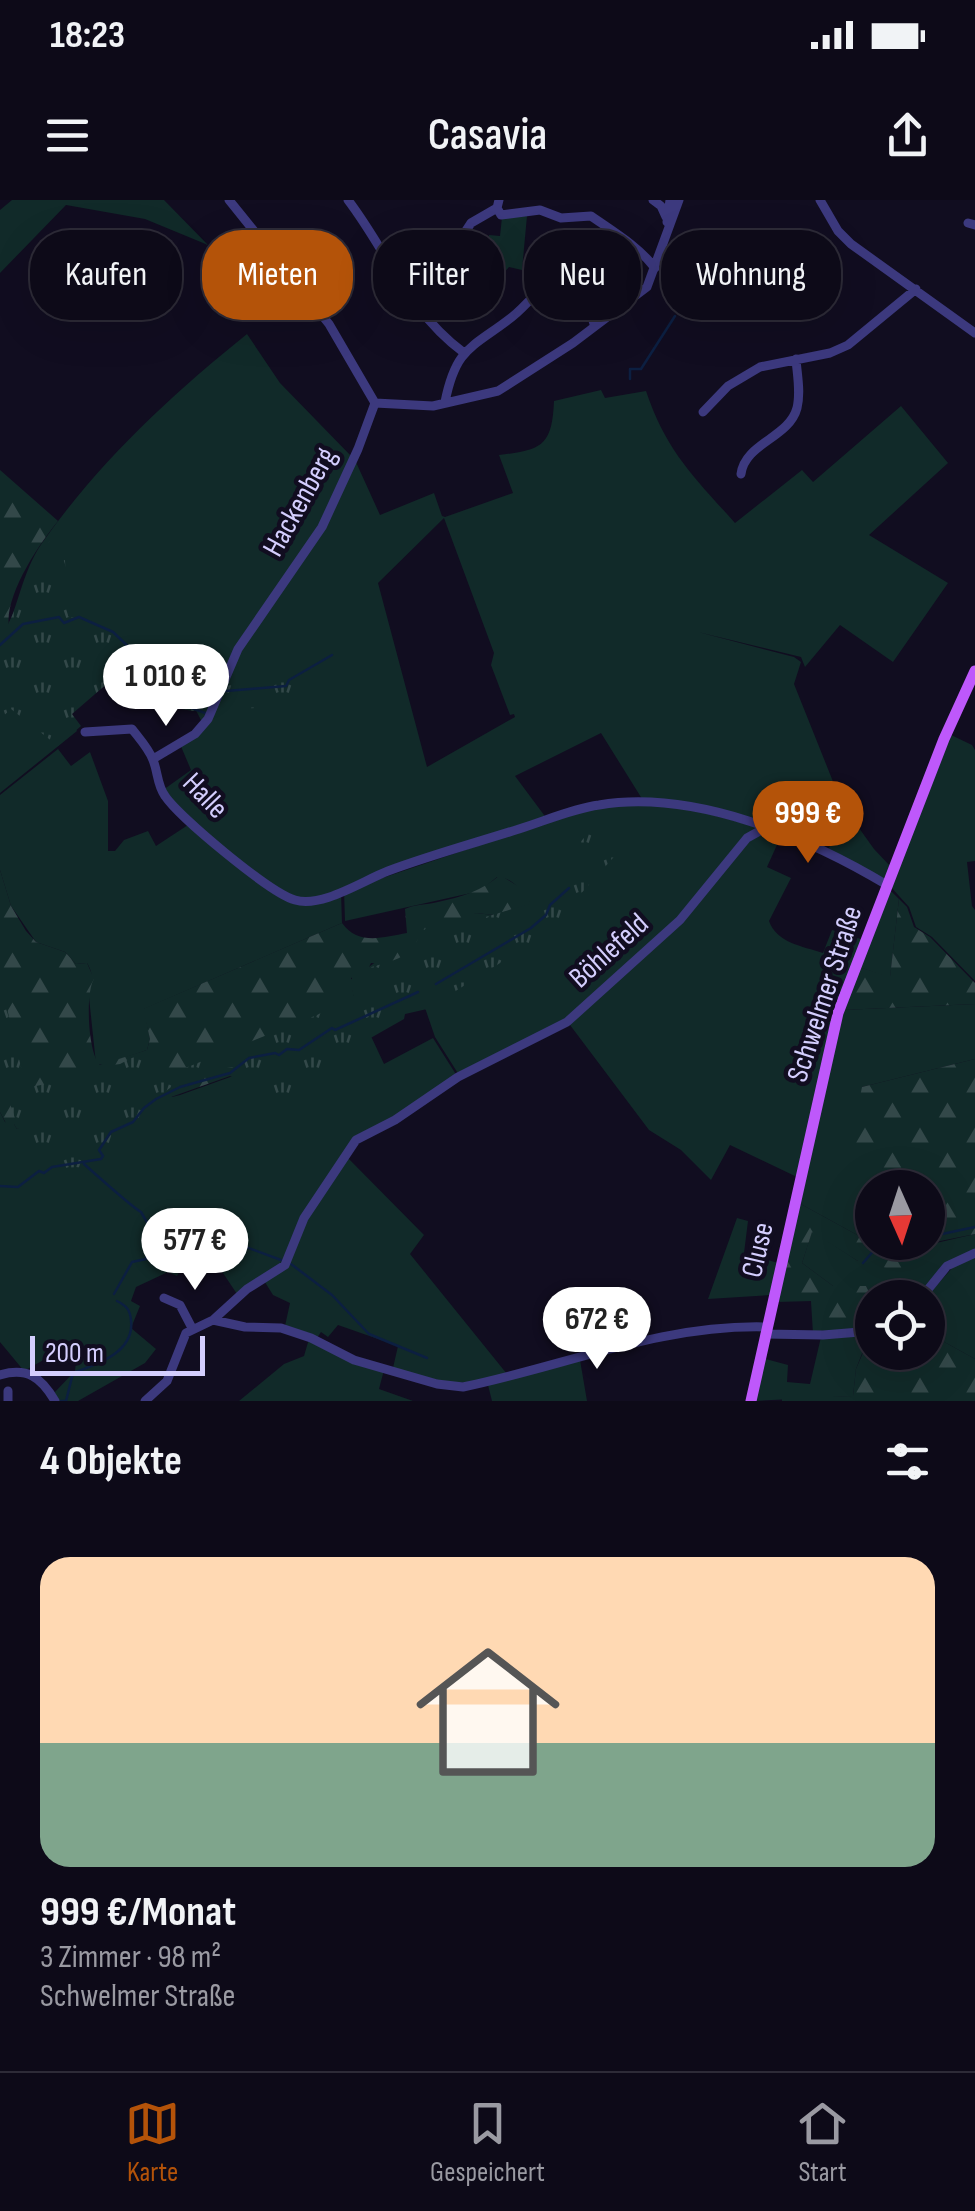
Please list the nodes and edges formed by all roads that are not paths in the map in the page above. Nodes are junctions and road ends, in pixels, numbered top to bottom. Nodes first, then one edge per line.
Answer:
1 (229, 200) edge
2 (348, 200) edge
3 (653, 200) edge
4 (670, 200) edge
5 (679, 200) edge
6 (820, 200) edge
7 (498, 204) edge
8 (667, 223) junction
9 (466, 230) edge
10 (666, 230) edge
11 (669, 230) edge
12 (661, 254) edge
13 (656, 268) junction
14 (916, 289) junction
15 (975, 313) edge
16 (965, 323) junction
17 (594, 324) junction
18 (975, 332) edge
19 (463, 352) junction
20 (796, 358) junction
21 (445, 402) junction
22 (375, 403) junction
23 (704, 412) dead end
24 (741, 474) dead end
25 (975, 671) edge
26 (85, 732) dead end
27 (153, 759) junction
28 (525, 827) joint
29 (765, 828) junction
30 (888, 884) junction
31 (800, 1178) joint
32 (975, 1253) edge
33 (936, 1280) edge
34 (164, 1298) dead end
35 (212, 1320) junction
36 (192, 1328) junction
37 (766, 1331) junction
38 (855, 1332) edge
39 (0, 1375) edge
40 (56, 1401) edge
41 (144, 1401) edge
42 (751, 1401) edge

1 - 22 street
2 - 19 street
3 - 8 street
4 - 8 street
5 - 11 street
6 - 14 street
7 - 9 street
7 - 13 street
8 - 10 street
12 - 13 street
13 - 17 street
14 - 16 street
14 - 20 street
15 - 16 street
16 - 18 street
17 - 19 street
17 - 21 street
19 - 21 street
20 - 23 street
20 - 24 street
21 - 22 street
22 - 27 street, Hackenberg
25 - 30 main road, Schwelmer Straße
26 - 27 street, Halle
27 - 28 street, Halle
28 - 29 street, Schwelmer Straße
29 - 30 street, Schwelmer Straße
29 - 35 street, Böhlefeld
30 - 31 main road, Schwelmer Straße
31 - 37 main road, Cluse
32 - 33 street
34 - 36 street
35 - 36 street
35 - 37 street
36 - 41 street
37 - 38 street
37 - 42 main road, Cluse
39 - 40 street

